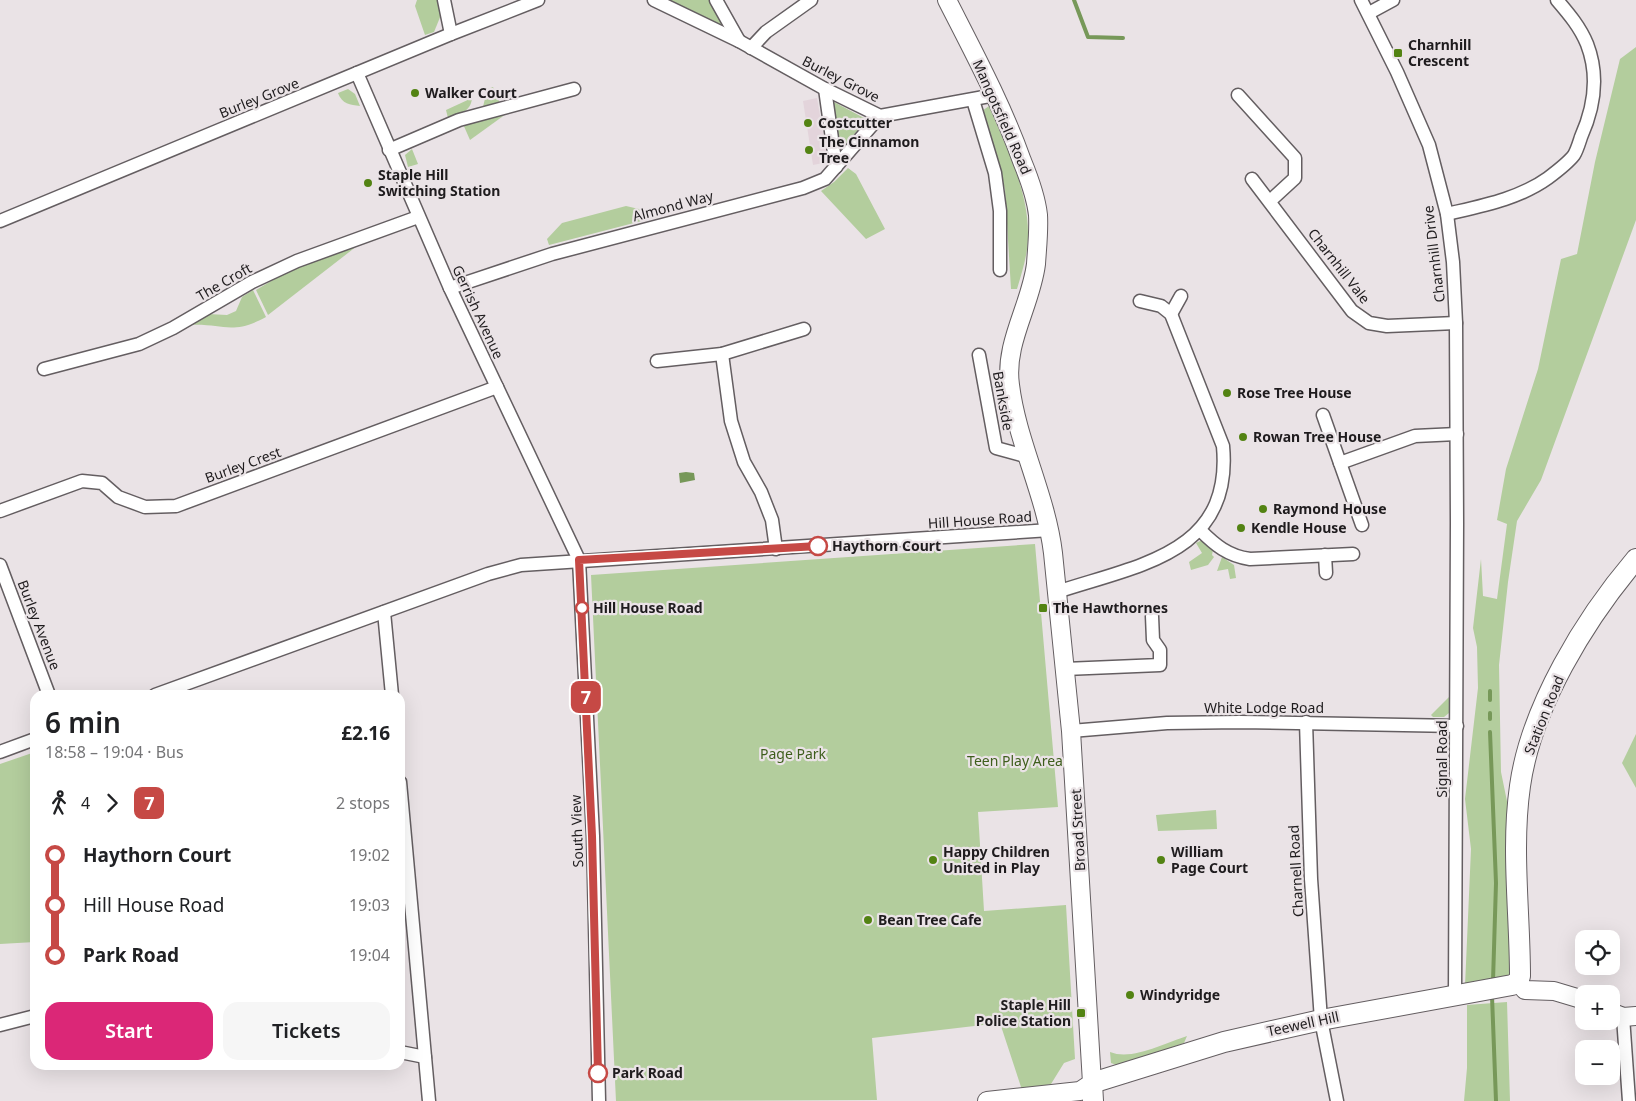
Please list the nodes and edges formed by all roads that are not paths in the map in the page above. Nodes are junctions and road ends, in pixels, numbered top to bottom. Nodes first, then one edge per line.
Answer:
1 (444, 0) edge
2 (654, 0) edge
3 (716, 0) edge
4 (811, 0) edge
5 (947, 0) edge
6 (1361, 0) edge
7 (1393, 0) edge
8 (1557, 0) edge
9 (533, 1) edge
10 (1369, 13) junction
11 (451, 34) junction
12 (739, 41) junction
13 (751, 48) junction
14 (358, 73) junction
15 (825, 89) junction
16 (574, 90) dead end
17 (995, 95) junction
18 (1238, 95) dead end
19 (973, 100) junction
20 (880, 116) junction
21 (389, 150) junction
22 (836, 167) junction
23 (1252, 179) dead end
24 (1270, 201) junction
25 (1447, 214) junction
26 (418, 216) junction
27 (0, 221) edge
28 (1000, 270) dead end
29 (450, 288) junction
30 (1181, 296) dead end
31 (1140, 301) dead end
32 (1171, 314) junction
33 (1456, 323) junction
34 (804, 329) dead end
35 (722, 354) junction
36 (979, 354) dead end
37 (657, 361) dead end
38 (44, 369) dead end
39 (497, 387) junction
40 (1323, 415) dead end
41 (1457, 434) junction
42 (1029, 457) junction
43 (1340, 463) junction
44 (0, 511) edge
45 (1457, 523) joint
46 (1362, 525) dead end
47 (1050, 530) junction
48 (1200, 530) junction
49 (776, 549) junction
50 (1353, 554) dead end
51 (1325, 555) junction
52 (1636, 558) edge
53 (579, 560) junction
54 (0, 565) edge
55 (1326, 573) dead end
56 (1057, 592) junction
57 (384, 612) junction
58 (1152, 616) dead end
59 (1065, 668) junction
60 (47, 690) edge
61 (169, 690) edge
62 (392, 690) edge
63 (1306, 722) junction
64 (1457, 726) junction
65 (1071, 731) junction
66 (30, 741) edge
67 (0, 752) edge
68 (405, 871) edge
69 (1511, 984) junction
70 (1460, 994) junction
71 (1575, 997) edge
72 (1623, 1015) edge
73 (30, 1017) edge
74 (1321, 1020) junction
75 (0, 1026) edge
76 (405, 1053) edge
77 (425, 1057) junction
78 (1092, 1092) edge
79 (429, 1101) edge
80 (599, 1101) edge
81 (987, 1101) edge
82 (1337, 1101) edge
83 (1629, 1101) edge

1 - 11 street
2 - 12 street, Burley Grove
3 - 12 street
4 - 13 street
5 - 17 main road, Mangotsfield Road
6 - 10 street, Charnhill Drive
7 - 10 street
8 - 25 street
9 - 11 street, Burley Grove
10 - 25 street, Charnhill Drive
11 - 14 street, Burley Grove
12 - 13 street, Burley Grove
13 - 15 street, Burley Grove
14 - 21 street, Gerrish Avenue
14 - 27 street, Burley Grove
15 - 20 street, Burley Grove
15 - 22 street
16 - 21 street
17 - 19 street, Burley Grove
17 - 42 main road, Mangotsfield Road
18 - 24 street
19 - 20 street, Burley Grove
19 - 28 street, Mangotsfield Road
20 - 22 street, Almond Way
21 - 26 street, Gerrish Avenue
22 - 29 street, Almond Way
23 - 24 street, Charnhill Vale
24 - 33 street, Charnhill Vale
25 - 33 street, Charnhill Drive
26 - 29 street, Gerrish Avenue
26 - 38 street, The Croft
29 - 39 street, Gerrish Avenue
30 - 32 street
31 - 32 street
32 - 48 street
33 - 41 street, Charnhill Drive
34 - 35 street
35 - 37 street
35 - 49 street
36 - 42 street, Bankside
39 - 44 street, Burley Crest
39 - 53 street, Gerrish Avenue
40 - 43 street
41 - 43 street
41 - 45 street, Charnhill Drive
42 - 47 main road, Mangotsfield Road
43 - 46 street
45 - 64 street, Signal Road
47 - 49 street, Hill House Road
47 - 56 main road, Broad Street
48 - 51 street
48 - 56 street
49 - 53 street, Hill House Road
50 - 51 street
51 - 55 street
52 - 69 main road, Station Road
53 - 57 street, Hill House Road
53 - 80 street, South View
54 - 60 street, Burley Avenue
56 - 59 main road, Broad Street
57 - 61 street, Hill House Road
57 - 62 street
58 - 59 street
59 - 65 main road, Broad Street
63 - 64 street, White Lodge Road
63 - 65 street, White Lodge Road
63 - 74 street, Charnell Road
64 - 70 street, Signal Road
65 - 78 main road, Broad Street
66 - 67 street
68 - 77 street
69 - 70 main road, Teewell Hill
69 - 71 main road
70 - 74 main road, Teewell Hill
72 - 83 street
73 - 75 street
74 - 78 main road, Teewell Hill
74 - 82 street, Charnell Road
76 - 77 street
77 - 79 street
78 - 81 main road

